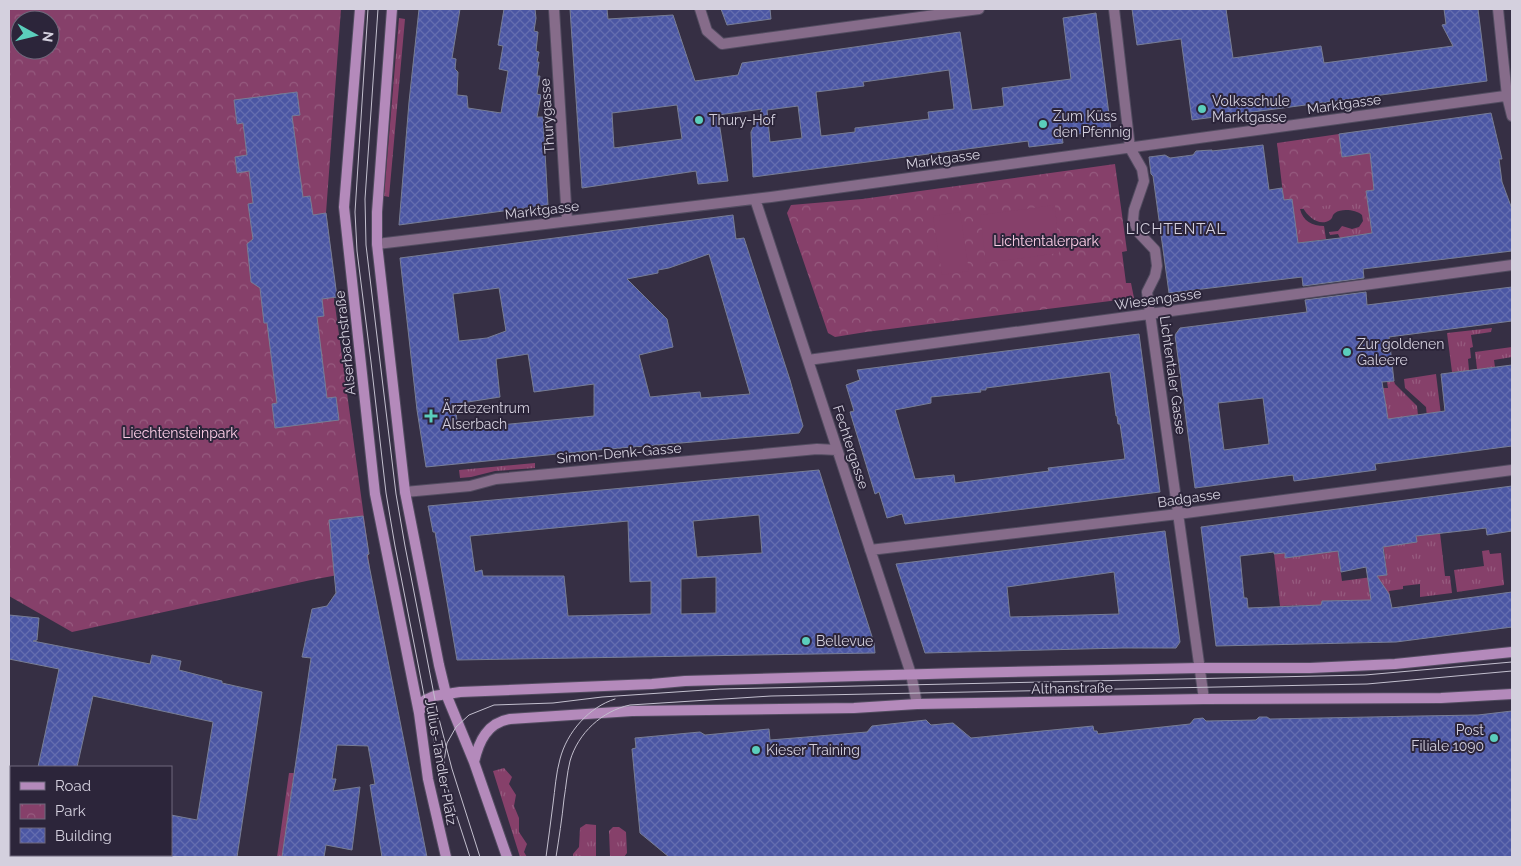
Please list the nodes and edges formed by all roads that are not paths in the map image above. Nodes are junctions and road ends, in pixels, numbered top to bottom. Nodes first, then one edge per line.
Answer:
1 (360, 9) edge
2 (392, 9) edge
3 (554, 9) edge
4 (700, 9) edge
5 (979, 9) edge
6 (1114, 9) edge
7 (1498, 9) edge
8 (1510, 96) edge
9 (1512, 116) edge
10 (1130, 148) junction
11 (754, 199) junction
12 (567, 221) junction
13 (377, 244) junction
14 (1512, 265) edge
15 (1150, 314) junction
16 (808, 360) junction
17 (837, 450) junction
18 (1512, 470) edge
19 (405, 492) junction
20 (1178, 514) junction
21 (870, 550) junction
22 (1512, 652) edge
23 (1200, 668) junction
24 (410, 671) joint
25 (911, 674) junction
26 (633, 685) joint
27 (446, 694) junction
28 (1512, 694) edge
29 (1204, 699) junction
30 (916, 704) junction
31 (419, 713) junction
32 (474, 762) junction
33 (446, 857) edge
34 (507, 857) edge

1 - 24 street, Alserbachstraße
2 - 13 street
3 - 12 street, Thurygasse
4 - 5 street
6 - 10 street, Lichtentaler Gasse
7 - 8 street
8 - 9 street
8 - 10 street, Marktgasse
10 - 11 street, Marktgasse
10 - 15 street, Lichtentaler Gasse
11 - 12 street, Marktgasse
11 - 16 street, Fechtergasse
12 - 13 street, Marktgasse
13 - 19 street
14 - 15 street, Wiesengasse
15 - 16 street, Wiesengasse
15 - 20 street, Lichtentaler Gasse
16 - 17 street, Fechtergasse
17 - 19 street, Simon-Denk-Gasse
17 - 21 street, Fechtergasse
18 - 20 street, Badgasse
19 - 27 street, Julius-Tandler-Platz
20 - 21 street, Badgasse
20 - 23 street, Lichtentaler Gasse
21 - 25 street, Fechtergasse
22 - 23 street, Althanstraße
23 - 25 street, Althanstraße
23 - 29 street, Lichtentaler Gasse
24 - 31 street, Julius-Tandler-Platz
25 - 26 street, Althanstraße
25 - 30 street, Fechtergasse
26 - 27 street, Julius-Tandler-Platz
27 - 31 street
27 - 32 street, Julius-Tandler-Platz
28 - 29 street, Althanstraße
29 - 30 street, Althanstraße
30 - 32 street, Althanstraße
31 - 33 street, Julius-Tandler-Platz
32 - 34 street, Julius-Tandler-Platz

